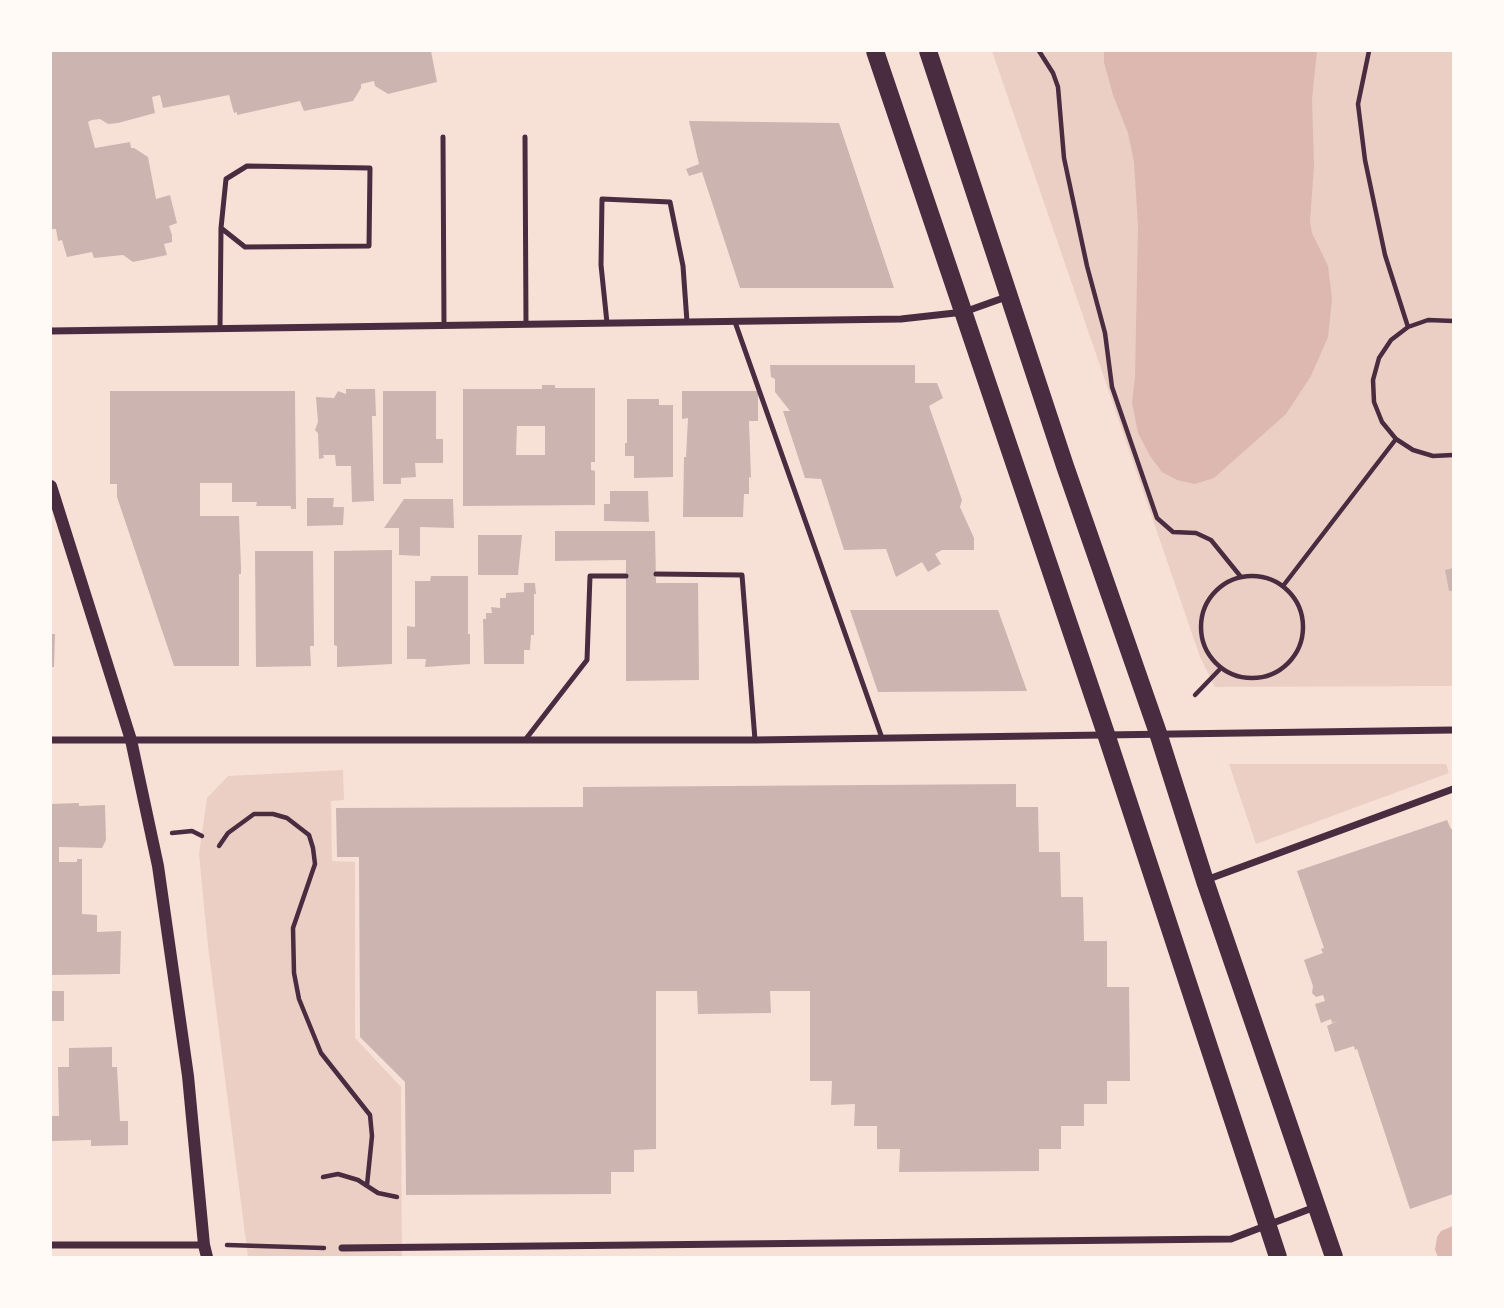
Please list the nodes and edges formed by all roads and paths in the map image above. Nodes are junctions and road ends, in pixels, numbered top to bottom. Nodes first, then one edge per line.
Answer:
1 (875, 51) edge
2 (928, 51) edge
3 (1040, 51) edge
4 (1370, 51) edge
5 (525, 136) dead end
6 (443, 137) dead end
7 (221, 228) junction
8 (1010, 296) junction
9 (964, 312) junction
10 (735, 321) junction
11 (1453, 321) edge
12 (687, 322) junction
13 (607, 323) junction
14 (526, 324) junction
15 (444, 325) junction
16 (1408, 327) junction
17 (220, 328) junction
18 (51, 331) edge
19 (1396, 439) junction
20 (1453, 454) edge
21 (51, 486) edge
22 (656, 574) dead end
23 (626, 576) dead end
24 (1241, 577) junction
25 (1283, 586) junction
26 (1222, 668) junction
27 (1195, 695) dead end
28 (1453, 730) edge
29 (1158, 733) junction
30 (1105, 734) junction
31 (882, 738) junction
32 (51, 740) edge
33 (131, 740) junction
34 (525, 740) junction
35 (755, 740) junction
36 (1453, 789) edge
37 (219, 846) dead end
38 (1205, 881) junction
39 (323, 1177) dead end
40 (367, 1185) junction
41 (397, 1198) dead end
42 (1317, 1206) junction
43 (1268, 1226) junction
44 (51, 1245) edge
45 (342, 1248) joint
46 (205, 1251) edge
47 (1278, 1257) edge
48 (1334, 1257) edge

1 - 9 main road
2 - 8 main road
3 - 24 path
4 - 16 path
5 - 14 lane
6 - 15 lane
7 - 7 lane
7 - 17 lane
8 - 9 street
8 - 29 main road
9 - 10 street
9 - 30 main road
10 - 12 street
10 - 31 lane
11 - 16 path
12 - 13 street
12 - 13 lane
13 - 14 street
14 - 15 street
15 - 17 street
16 - 19 path
17 - 18 street
19 - 20 path
19 - 25 path
21 - 33 street
22 - 35 lane
23 - 34 lane
24 - 25 path
24 - 26 path
25 - 26 path
26 - 27 path
28 - 29 street
29 - 30 street
29 - 38 main road
30 - 31 street
30 - 43 main road
31 - 35 street
32 - 33 street
33 - 34 street
33 - 46 street
34 - 35 street
36 - 38 street
37 - 40 path
38 - 42 main road
39 - 40 path
40 - 41 path
42 - 43 street
42 - 48 main road
43 - 45 street
43 - 47 main road
44 - 46 street
45 - 46 path

